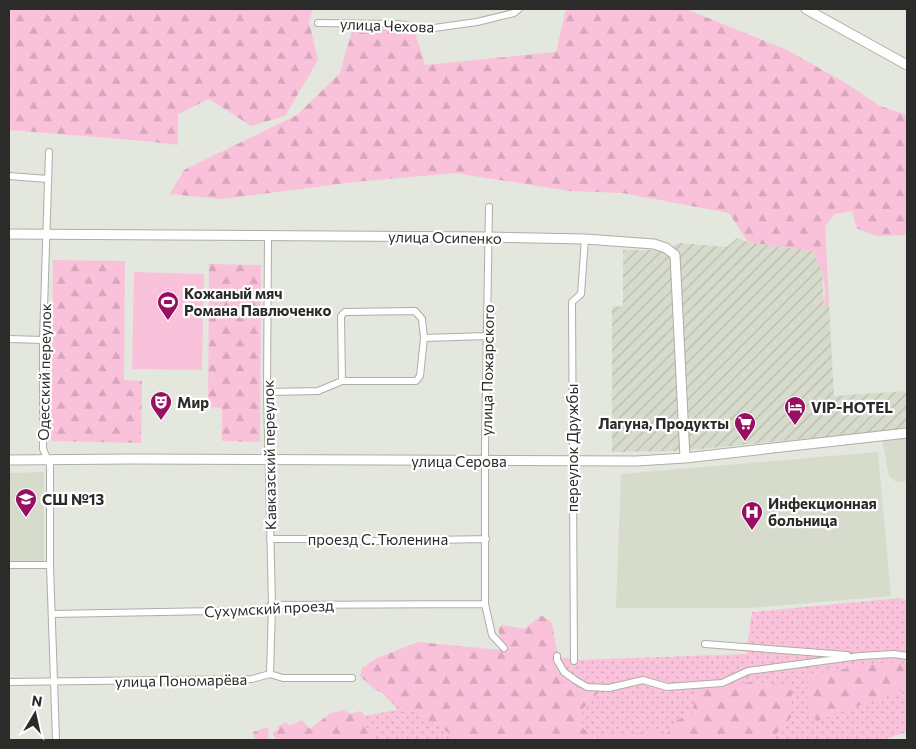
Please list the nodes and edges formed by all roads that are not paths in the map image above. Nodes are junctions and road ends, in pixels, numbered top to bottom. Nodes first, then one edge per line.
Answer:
1 (806, 9) edge
2 (517, 11) edge
3 (318, 23) dead end
4 (907, 65) edge
5 (49, 152) dead end
6 (9, 176) edge
7 (48, 179) junction
8 (489, 207) dead end
9 (9, 234) edge
10 (47, 235) junction
11 (268, 235) junction
12 (490, 237) junction
13 (585, 239) junction
14 (488, 336) junction
15 (424, 338) junction
16 (9, 339) edge
17 (44, 340) junction
18 (342, 381) junction
19 (267, 392) junction
20 (907, 433) edge
21 (685, 458) junction
22 (47, 459) junction
23 (9, 460) edge
24 (268, 460) junction
25 (485, 461) junction
26 (572, 461) junction
27 (270, 539) junction
28 (486, 539) junction
29 (9, 565) edge
30 (50, 565) junction
31 (485, 604) junction
32 (272, 605) junction
33 (52, 614) junction
34 (705, 644) dead end
35 (504, 648) dead end
36 (557, 656) dead end
37 (860, 656) junction
38 (907, 656) edge
39 (574, 661) dead end
40 (270, 674) junction
41 (352, 678) dead end
42 (9, 682) edge
43 (54, 682) junction
44 (56, 740) edge

1 - 4 main road
2 - 3 street, улица Чехова
5 - 7 street, Одесский переулок
6 - 7 street
7 - 10 street, Одесский переулок
8 - 12 street, улица Пожарского
9 - 10 main road, улица Осипенко
10 - 11 main road, улица Осипенко
10 - 17 street, Одесский переулок
11 - 12 main road, улица Осипенко
11 - 19 street, Кавказский переулок
12 - 13 main road, улица Осипенко
12 - 14 street, улица Пожарского
13 - 21 main road, улица Осипенко
13 - 26 street, переулок Дружбы
14 - 15 street
14 - 25 street, улица Пожарского
15 - 18 street
15 - 18 street
16 - 17 street
17 - 22 street, Одесский переулок
18 - 19 street
19 - 24 street, Кавказский переулок
20 - 21 main road, улица Серова
21 - 26 main road, улица Серова
22 - 23 main road, улица Серова
22 - 24 main road, улица Серова
22 - 30 street, Одесский переулок
24 - 25 main road, улица Серова
24 - 27 street, Кавказский переулок
25 - 26 main road, улица Серова
25 - 28 street, улица Пожарского
26 - 39 street, переулок Дружбы
27 - 28 street, проезд С. Тюленина
27 - 32 street, Кавказский переулок
28 - 31 street, улица Пожарского
29 - 30 street
30 - 33 street, Одесский переулок
31 - 32 street, Сухумский проезд
31 - 35 street, улица Пожарского
32 - 33 street, Сухумский проезд
32 - 40 street, Кавказский переулок
33 - 43 street, Одесский переулок
34 - 37 street
36 - 37 street
37 - 38 street
40 - 41 street, улица Пономарёва
40 - 43 street, улица Пономарёва
42 - 43 street, улица Пономарёва
43 - 44 street, Одесский переулок

